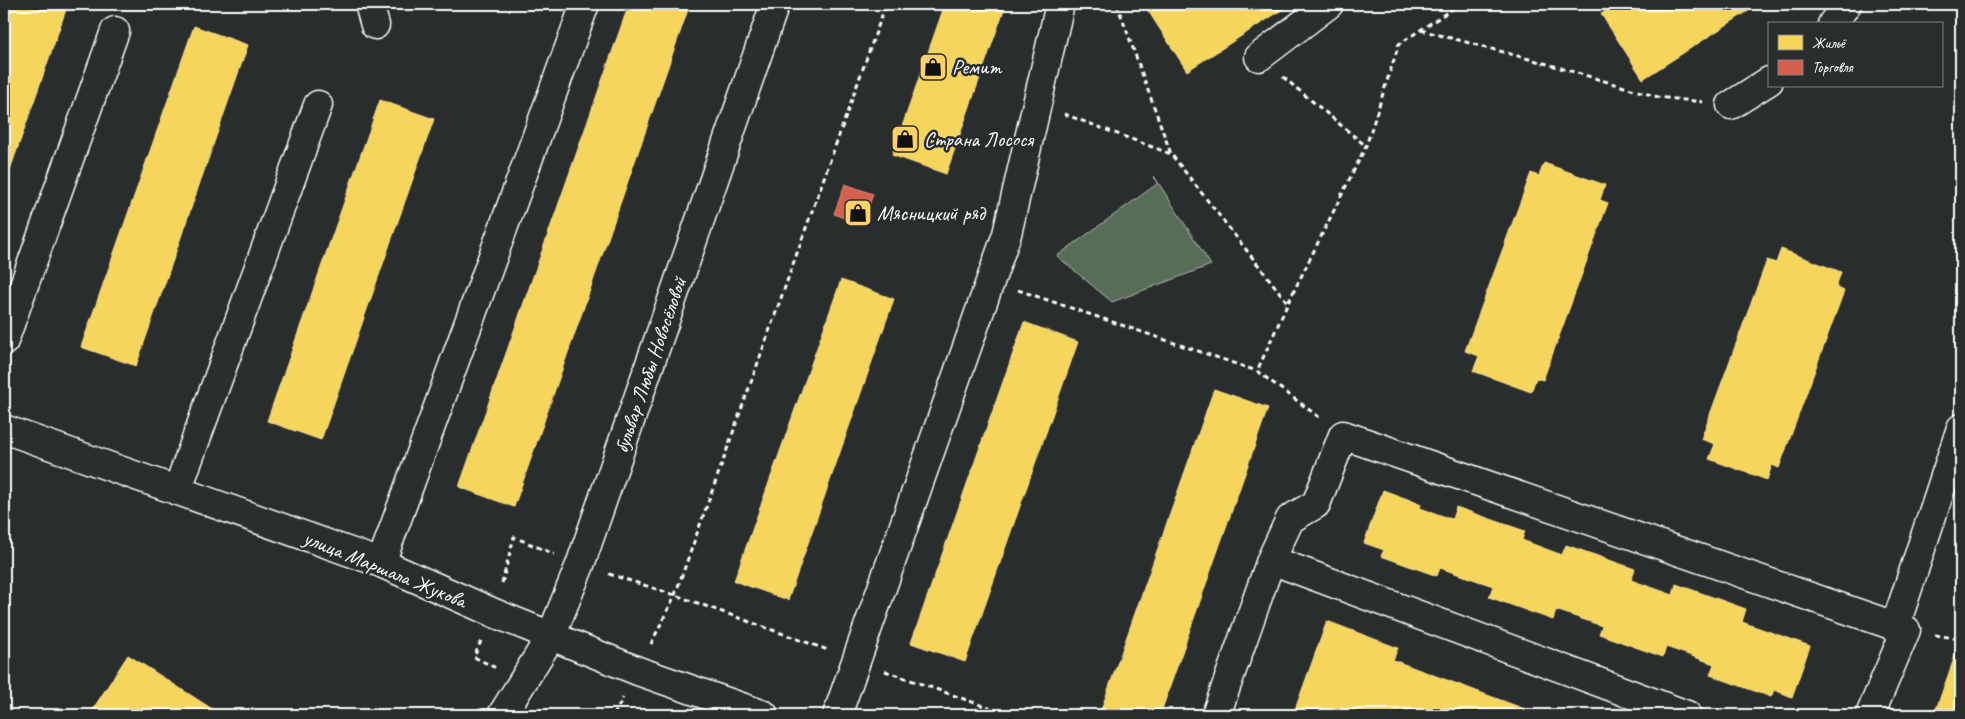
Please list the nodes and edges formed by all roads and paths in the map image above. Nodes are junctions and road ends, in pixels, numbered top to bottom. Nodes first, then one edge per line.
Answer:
1 (585, 4) edge
2 (775, 4) edge
3 (886, 4) edge
4 (1060, 4) edge
5 (1118, 4) edge
6 (1329, 4) edge
7 (1460, 4) edge
8 (1847, 4) edge
9 (1834, 22) edge
10 (1420, 30) junction
11 (115, 31) dead end
12 (1259, 57) joint
13 (1768, 82) edge
14 (318, 104) dead end
15 (1037, 104) junction
16 (1731, 105) joint
17 (1366, 146) junction
18 (1171, 154) junction
19 (990, 281) junction
20 (1288, 303) junction
21 (4, 341) edge
22 (1257, 371) junction
23 (1961, 428) edge
24 (4, 429) edge
25 (1343, 434) junction
26 (177, 491) junction
27 (1271, 560) junction
28 (381, 563) junction
29 (580, 565) junction
30 (675, 595) junction
31 (494, 613) junction
32 (1895, 627) junction
33 (551, 636) junction
34 (474, 657) dead end
35 (856, 660) junction
36 (638, 671) junction
37 (502, 715) edge
38 (614, 715) edge
39 (764, 715) edge
40 (837, 715) edge
41 (1009, 715) edge
42 (1216, 715) edge
43 (1687, 715) edge
44 (1870, 715) edge

1 - 28 street
2 - 29 street, бульвар Любы Новосёловой
3 - 30 path
4 - 15 street
5 - 18 path
6 - 12 street
7 - 10 path
8 - 9 street
10 - 16 path
10 - 17 path
11 - 21 street
12 - 17 path
13 - 16 street
14 - 26 street
15 - 18 path
15 - 19 street
17 - 20 path
18 - 20 path
19 - 22 path
19 - 35 street
20 - 22 path
22 - 25 path
23 - 32 street
24 - 26 street, улица Маршала Жукова
25 - 27 street
25 - 32 street
26 - 28 street, улица Маршала Жукова
27 - 42 street
27 - 43 street
28 - 31 street, улица Маршала Жукова
29 - 30 path
29 - 31 path
29 - 33 street, бульвар Любы Новосёловой
30 - 35 path
30 - 36 path
31 - 33 street, улица Маршала Жукова
31 - 34 path
32 - 44 street
33 - 36 street, улица Маршала Жукова
33 - 37 street, бульвар Любы Новосёловой
35 - 40 street
35 - 41 path
36 - 38 path
36 - 39 street, улица Маршала Жукова

